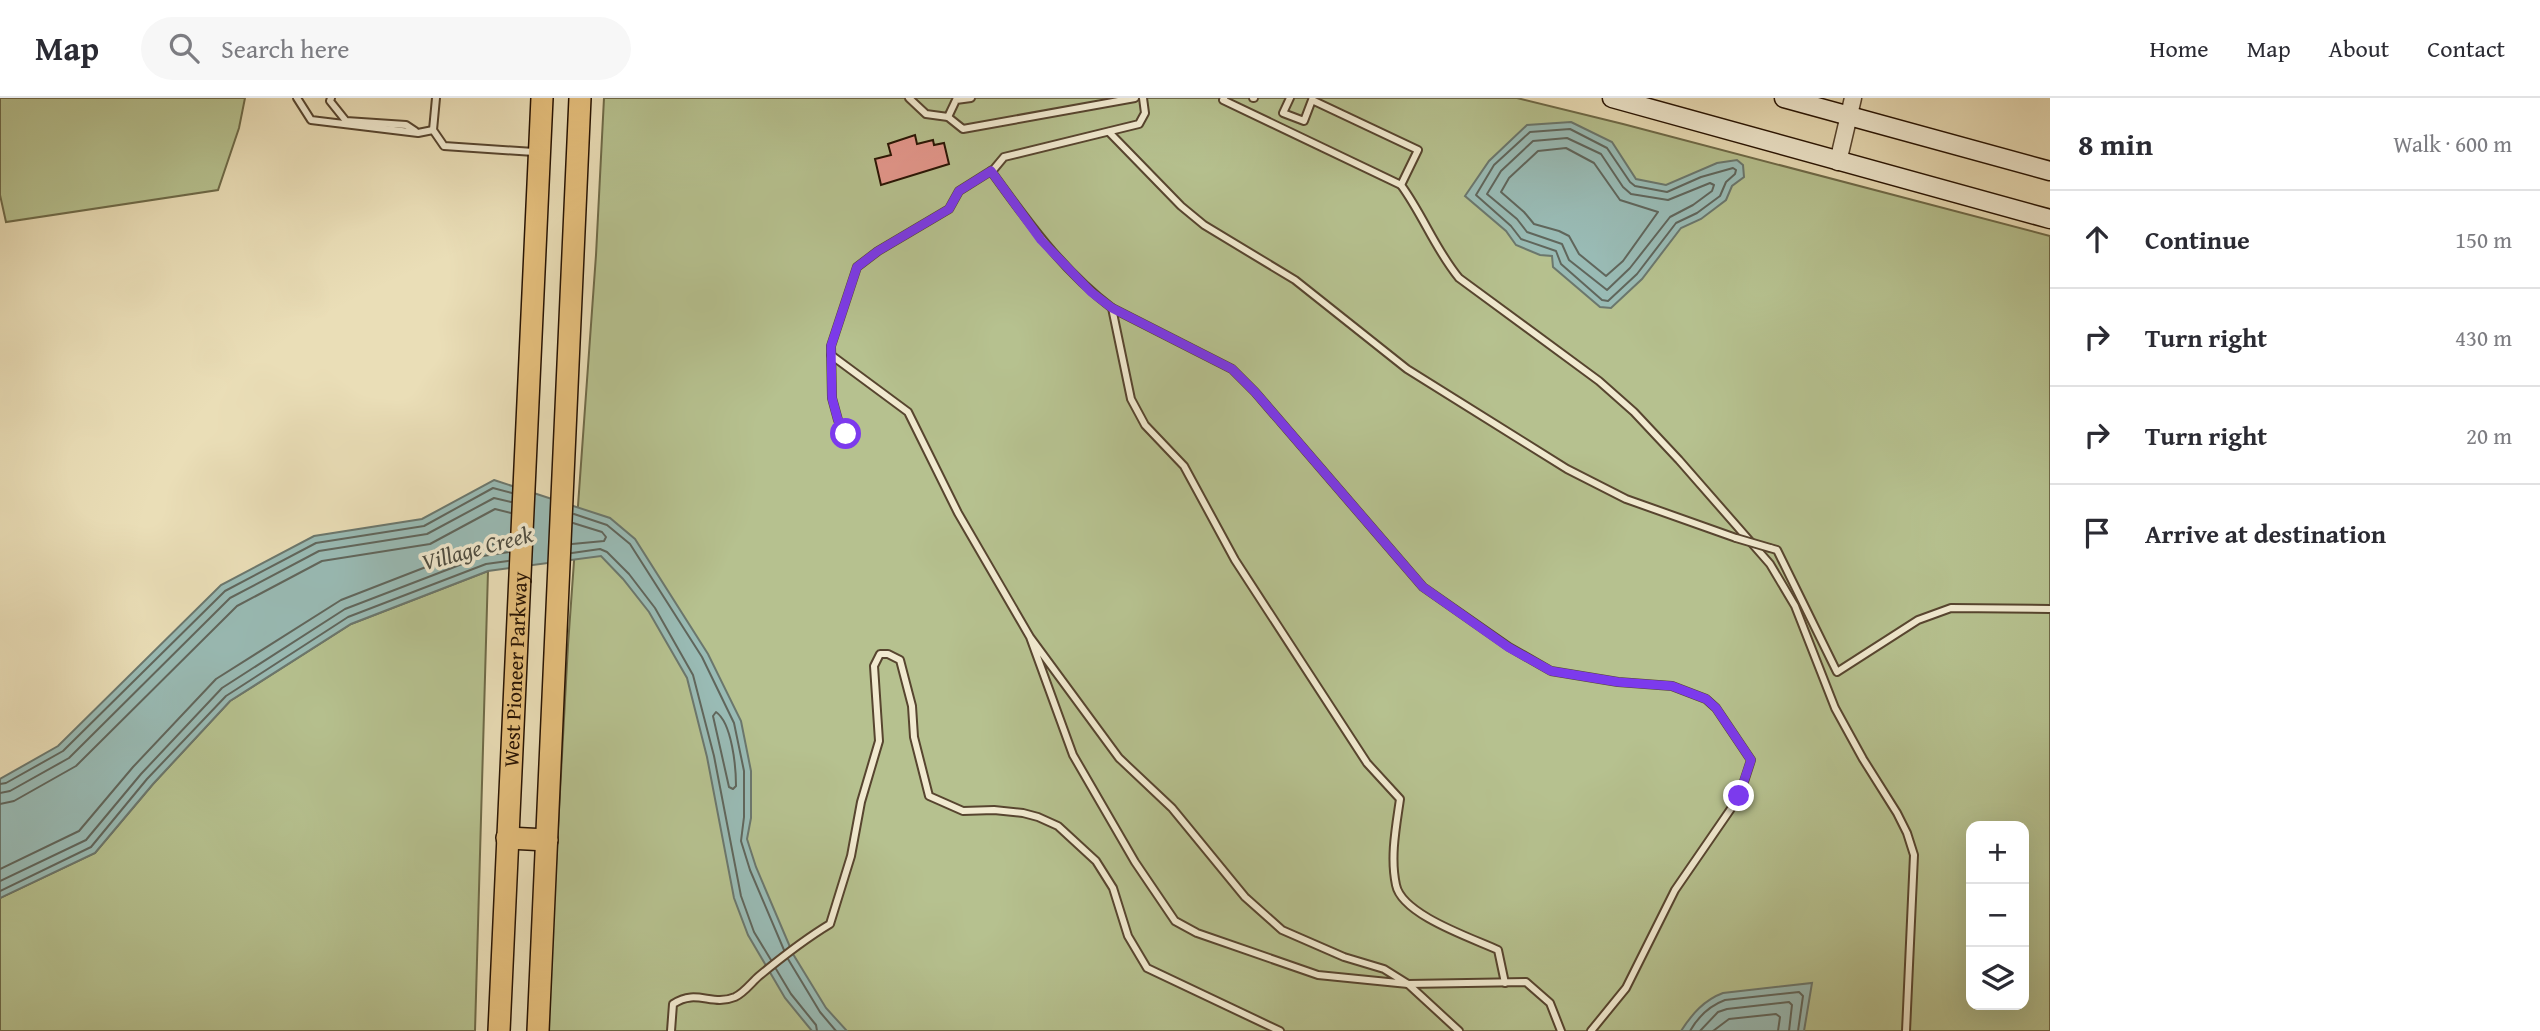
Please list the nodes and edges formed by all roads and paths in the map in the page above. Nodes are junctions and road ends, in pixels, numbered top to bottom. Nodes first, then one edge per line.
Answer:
1 (297, 98) edge
2 (436, 98) edge
3 (542, 98) edge
4 (580, 98) edge
5 (909, 98) edge
6 (971, 98) edge
7 (1135, 98) edge
8 (1143, 98) edge
9 (1224, 98) edge
10 (1290, 98) edge
11 (1612, 98) edge
12 (1784, 98) edge
13 (329, 99) edge
14 (1852, 107) edge
15 (948, 117) junction
16 (433, 130) junction
17 (1110, 132) junction
18 (418, 133) junction
19 (539, 152) junction
20 (1838, 162) junction
21 (991, 171) junction
22 (2050, 171) edge
23 (1401, 185) junction
24 (2050, 219) edge
25 (1112, 308) junction
26 (831, 355) junction
27 (846, 434) dead end
28 (2050, 610) edge
29 (1030, 637) junction
30 (507, 838) junction
31 (547, 840) junction
32 (1505, 983) junction
33 (1408, 984) junction
34 (499, 1031) edge
35 (538, 1031) edge
36 (671, 1031) edge
37 (1280, 1031) edge
38 (1459, 1031) edge
39 (1561, 1031) edge
40 (1591, 1031) edge
41 (1906, 1031) edge

1 - 18 lane
2 - 16 lane
3 - 19 main road, West Pioneer Parkway
4 - 31 main road, West Pioneer Parkway
5 - 15 lane
6 - 15 lane
7 - 15 lane
8 - 17 lane
9 - 23 lane
10 - 23 lane
11 - 20 main road
12 - 14 main road
13 - 18 lane
14 - 20 street
14 - 22 main road
16 - 18 lane
16 - 19 lane
17 - 21 lane
17 - 28 lane, bridge
19 - 30 main road, West Pioneer Parkway
20 - 24 main road
21 - 25 lane
21 - 26 lane
23 - 41 lane
25 - 32 lane
25 - 40 lane
26 - 27 lane
26 - 29 lane
29 - 33 lane
29 - 33 lane
30 - 31 main road
30 - 34 main road, West Pioneer Parkway
31 - 35 main road, West Pioneer Parkway
32 - 33 lane
32 - 39 lane
33 - 38 lane
36 - 37 lane

